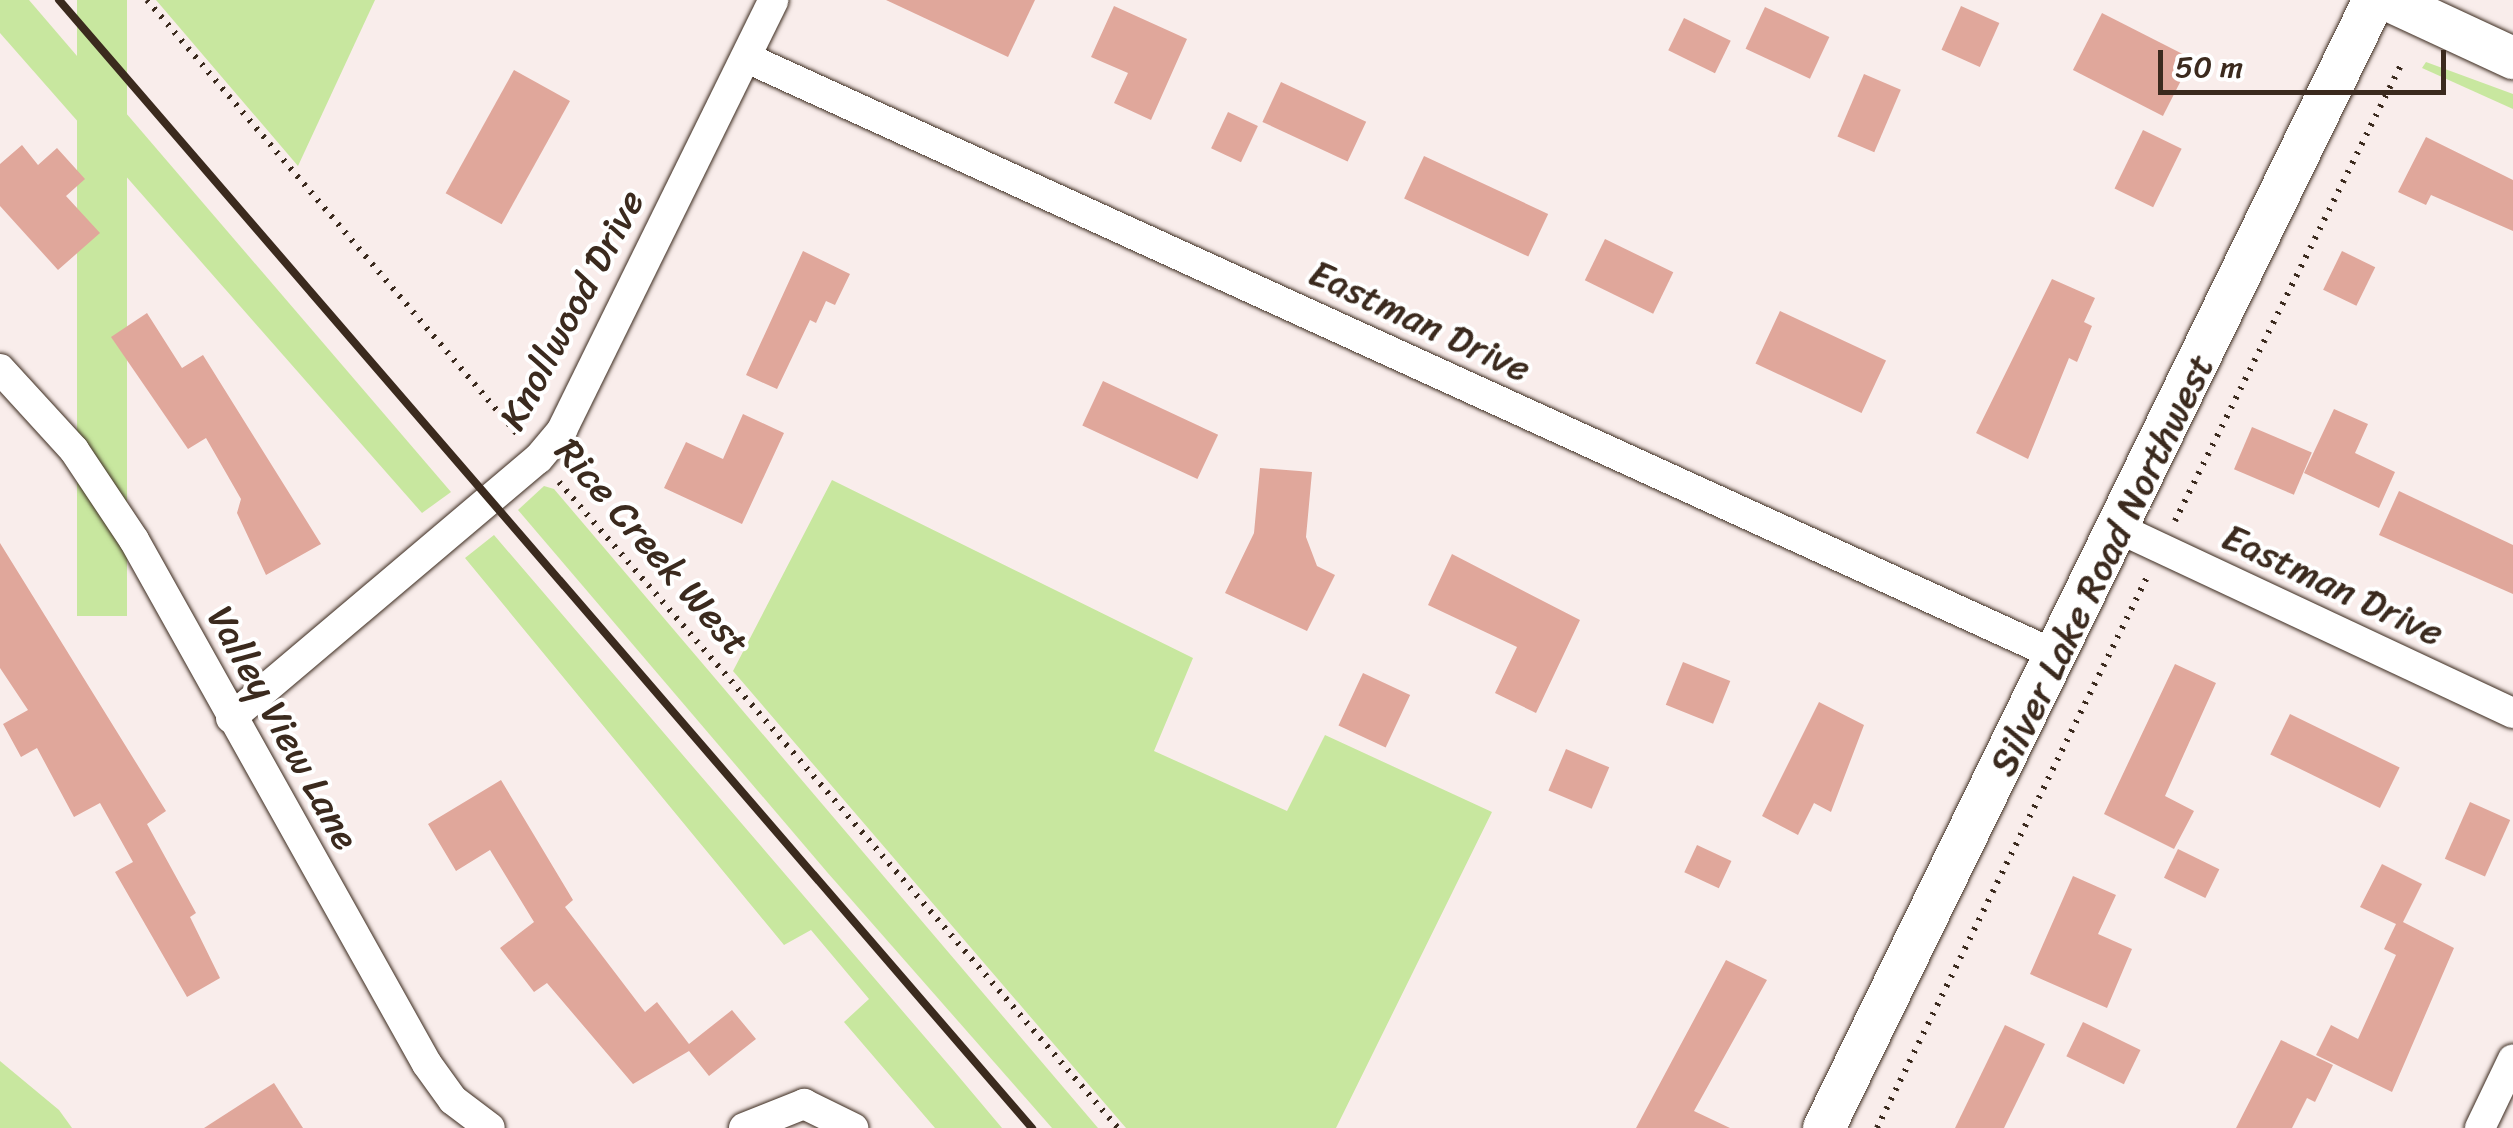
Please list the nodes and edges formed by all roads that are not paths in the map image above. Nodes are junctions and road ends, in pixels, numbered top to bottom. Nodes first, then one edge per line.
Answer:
1 (774, 0) edge
2 (2374, 0) edge
3 (2388, 0) edge
4 (747, 58) junction
5 (2513, 58) edge
6 (0, 369) edge
7 (2120, 529) junction
8 (2060, 657) junction
9 (2513, 713) edge
10 (231, 718) junction
11 (2513, 1060) edge
12 (490, 1128) edge
13 (744, 1128) edge
14 (853, 1128) edge
15 (1824, 1128) edge
16 (2480, 1128) edge

1 - 4 street, Knollwood Drive
2 - 7 main road, Silver Lake Road Northwest
3 - 5 main road
4 - 8 street, Eastman Drive
4 - 10 street, Knollwood Drive
6 - 10 street, Valley View Lane
7 - 8 main road, Silver Lake Road Northwest
7 - 9 street, Eastman Drive
8 - 15 main road, Silver Lake Road Northwest
10 - 12 street, Valley View Lane
11 - 16 street
13 - 14 street

